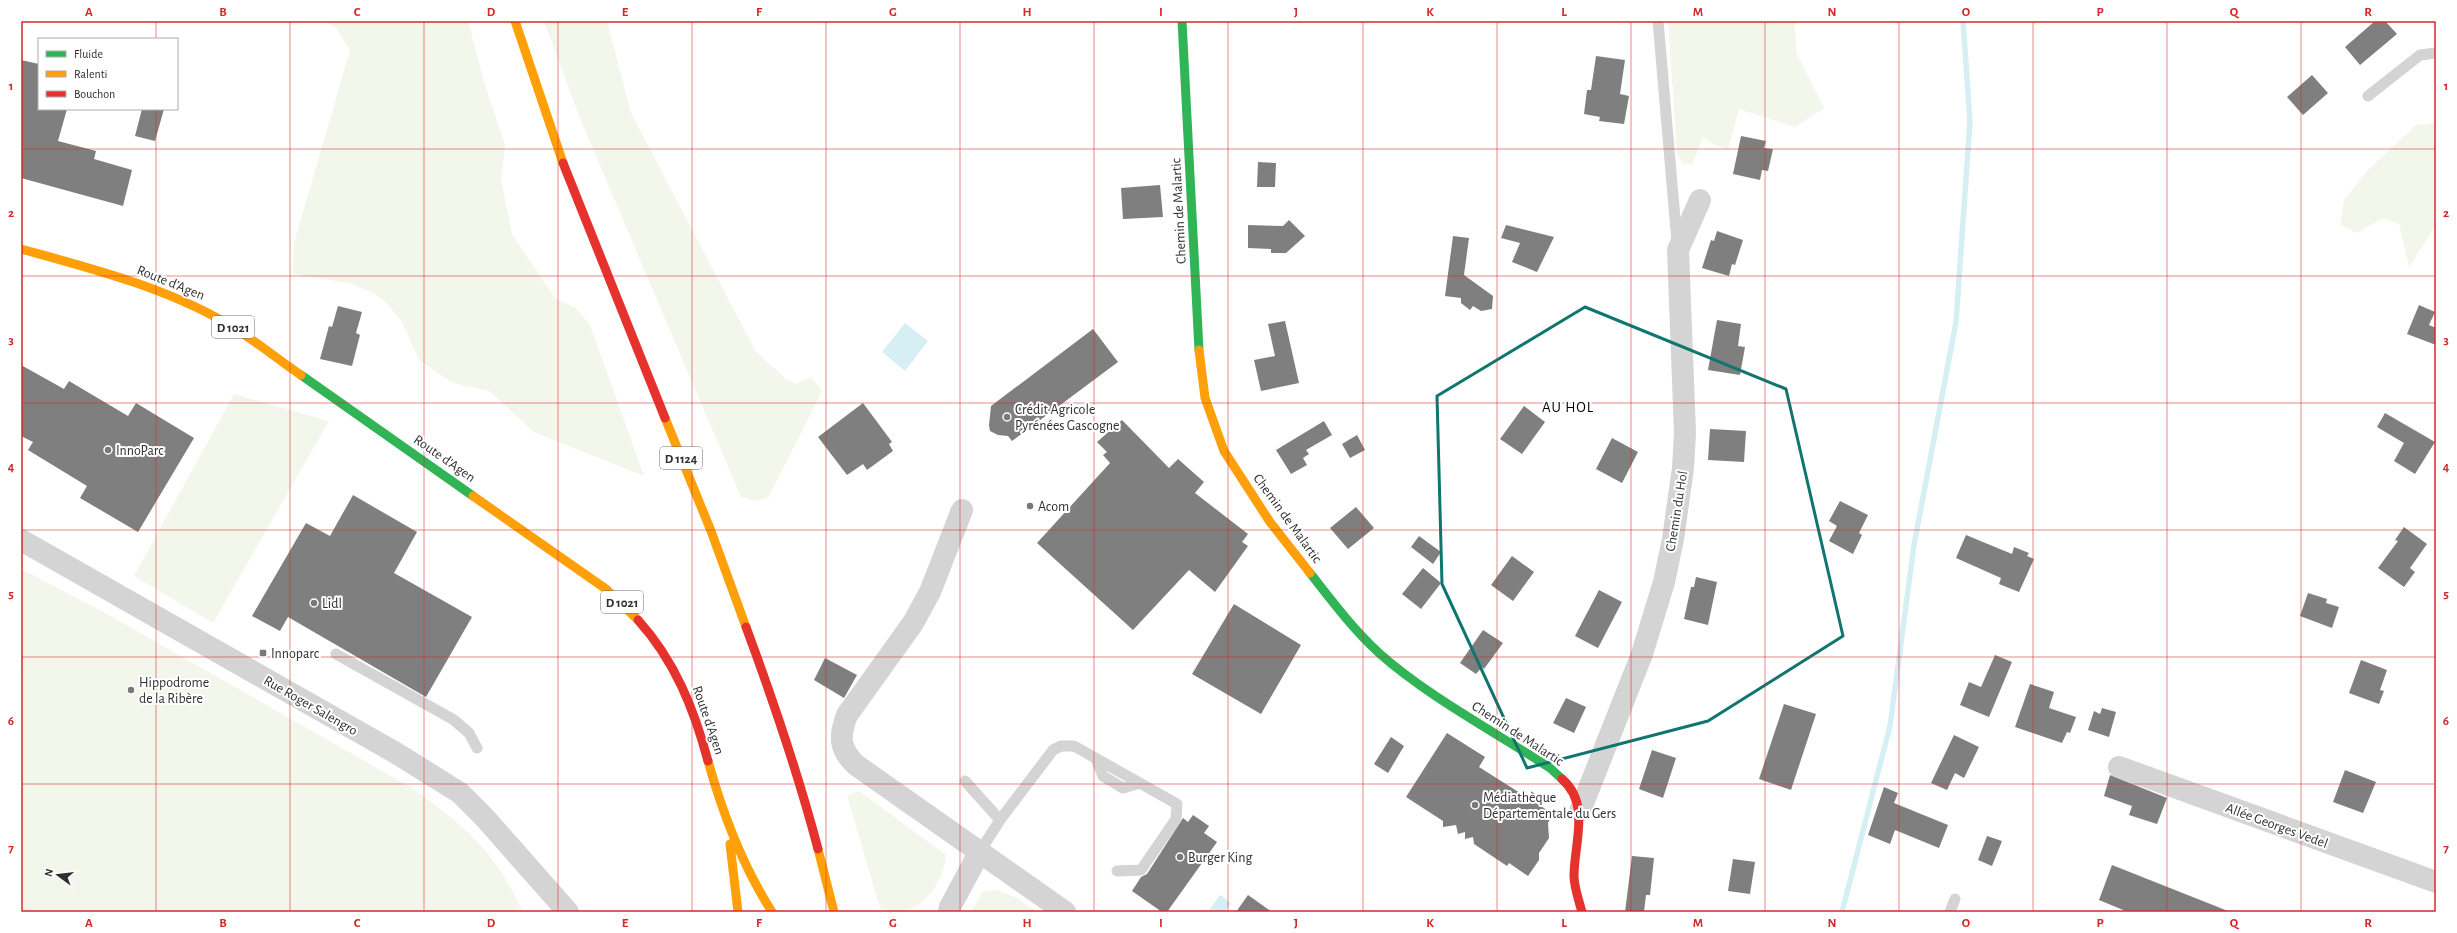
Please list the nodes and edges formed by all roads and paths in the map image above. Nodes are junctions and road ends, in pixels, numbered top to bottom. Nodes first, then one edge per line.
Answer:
1 (516, 21) edge
2 (1182, 21) edge
3 (1658, 21) edge
4 (2436, 53) edge
5 (2368, 96) dead end
6 (1700, 200) dead end
7 (21, 249) edge
8 (1678, 250) junction
9 (962, 510) dead end
10 (21, 540) edge
11 (336, 654) dead end
12 (478, 748) dead end
13 (2119, 767) dead end
14 (964, 782) dead end
15 (1580, 811) junction
16 (1000, 820) junction
17 (727, 823) junction
18 (979, 853) junction
19 (1117, 871) dead end
20 (2436, 882) edge
21 (1955, 899) dead end
22 (947, 910) edge
23 (568, 912) edge
24 (738, 912) edge
25 (772, 912) edge
26 (834, 912) edge
27 (1065, 912) edge
28 (1582, 912) edge
29 (1950, 912) edge

1 - 26 main road, D 1124
2 - 15 main road, Chemin de Malartic
3 - 8 lane
4 - 5 lane
6 - 8 street, Chemin du Hol
7 - 17 main road, Route d'Agen / D 1021
8 - 15 street, Chemin du Hol
9 - 18 street
10 - 23 street, Rue Roger Salengro
11 - 12 lane
13 - 20 street, Allée Georges Vedel
14 - 16 lane
15 - 28 main road, Chemin de Malartic
16 - 18 lane
16 - 19 lane
17 - 24 main road, Route d'Agen / D 1021
17 - 25 main road, Route d'Agen / D 1021
18 - 22 street
18 - 27 street
21 - 29 lane

